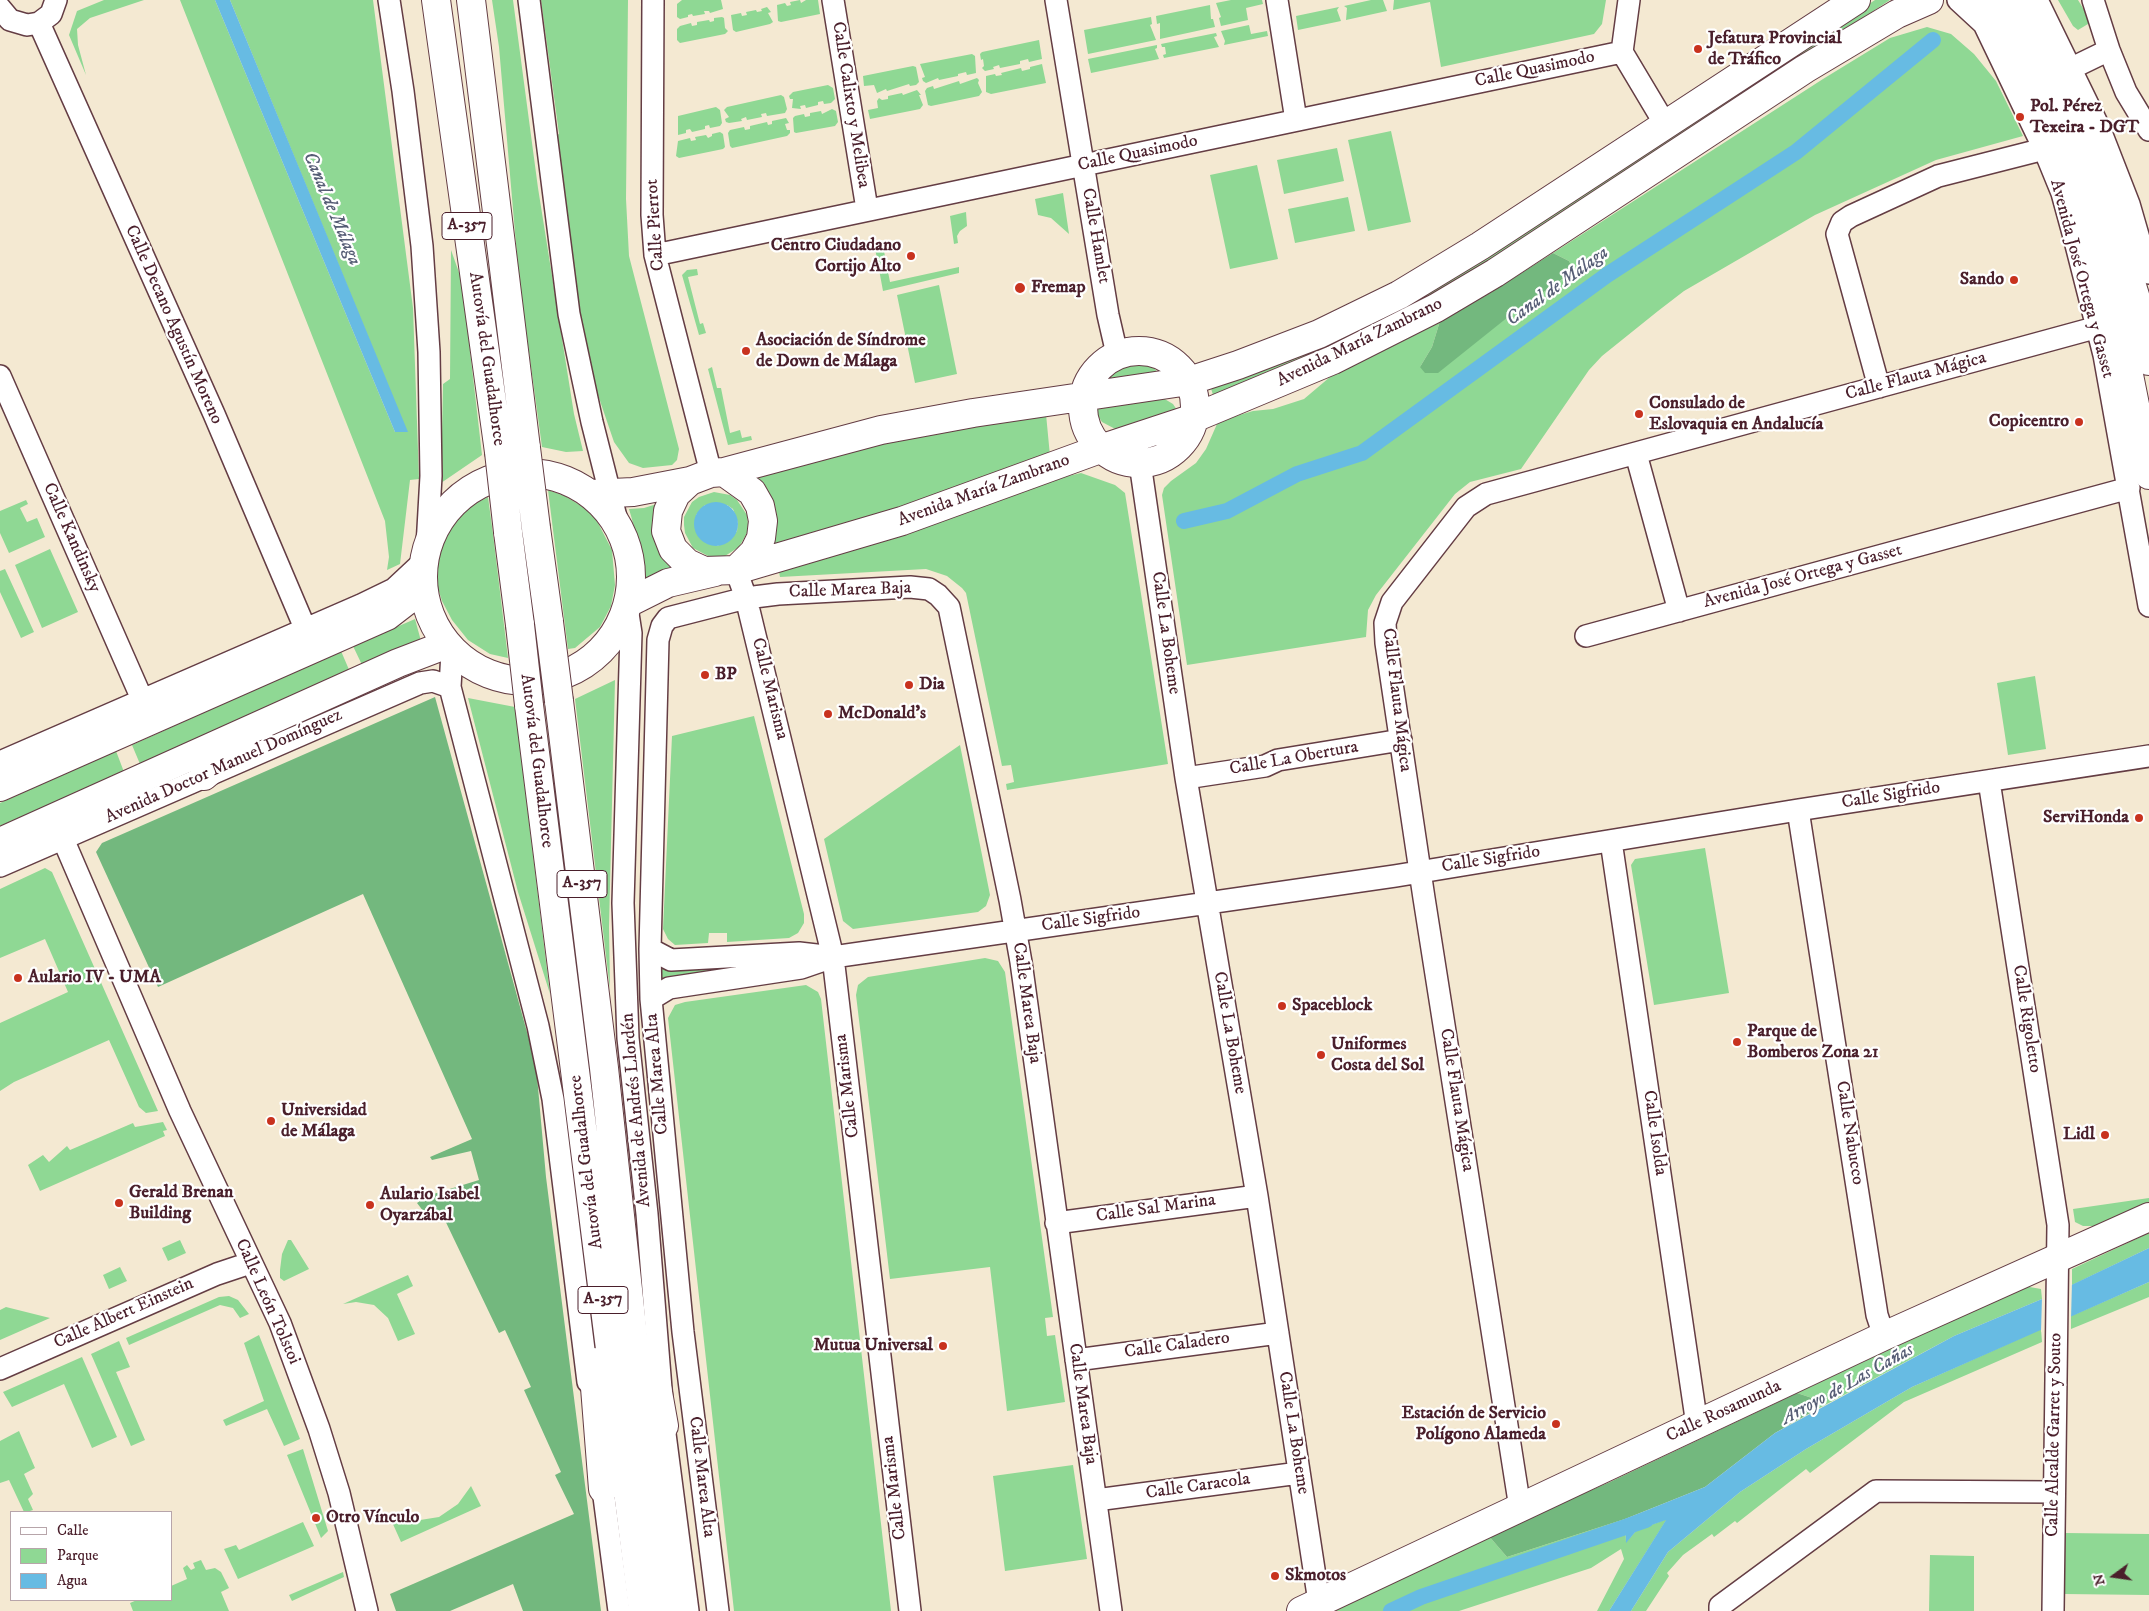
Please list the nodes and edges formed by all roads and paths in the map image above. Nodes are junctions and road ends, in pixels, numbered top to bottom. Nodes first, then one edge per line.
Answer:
1 (56, 0) edge
2 (388, 0) edge
3 (436, 0) edge
4 (529, 0) edge
5 (653, 0) edge
6 (833, 0) edge
7 (1056, 0) edge
8 (1277, 0) edge
9 (1629, 0) edge
10 (1856, 0) edge
11 (1930, 0) edge
12 (1958, 0) edge
13 (1983, 0) edge
14 (2018, 0) edge
15 (2038, 0) edge
16 (2093, 0) edge
17 (471, 1) edge
18 (1987, 12) edge
19 (3, 17) edge
20 (39, 23) junction
21 (2109, 50) junction
22 (1622, 52) junction
23 (2072, 68) junction
24 (1296, 120) junction
25 (1665, 124) junction
26 (2149, 130) edge
27 (2044, 149) junction
28 (1083, 166) junction
29 (867, 209) junction
30 (654, 255) junction
31 (2149, 273) edge
32 (2098, 327) junction
33 (1117, 354) junction
34 (2149, 361) edge
35 (1189, 380) junction
36 (2, 385) edge
37 (1879, 387) junction
38 (1083, 398) junction
39 (1194, 418) junction
40 (1100, 449) junction
41 (1636, 454) junction
42 (1140, 463) junction
43 (708, 475) junction
44 (2139, 482) edge
45 (600, 494) junction
46 (425, 554) junction
47 (726, 571) junction
48 (422, 588) junction
49 (746, 598) junction
50 (627, 605) junction
51 (2149, 606) edge
52 (1679, 611) junction
53 (305, 628) junction
54 (1586, 636) dead end
55 (449, 649) junction
56 (450, 687) junction
57 (142, 699) junction
58 (268, 722) junction
59 (1401, 740) junction
60 (2149, 756) edge
61 (0, 762) edge
62 (204, 776) junction
63 (1186, 778) junction
64 (1989, 781) junction
65 (0, 787) edge
66 (1798, 810) junction
67 (63, 839) junction
68 (1611, 841) junction
69 (0, 842) edge
70 (0, 866) edge
71 (1420, 872) junction
72 (1207, 904) junction
73 (1015, 930) junction
74 (650, 949) junction
75 (833, 957) junction
76 (566, 990) junction
77 (651, 999) junction
78 (604, 1068) junction
79 (1257, 1196) junction
80 (2149, 1218) edge
81 (1056, 1223) junction
82 (250, 1262) junction
83 (2057, 1267) junction
84 (1278, 1333) junction
85 (1884, 1336) junction
86 (1076, 1360) junction
87 (0, 1369) edge
88 (1697, 1425) junction
89 (664, 1426) junction
90 (1299, 1473) junction
91 (603, 1489) junction
92 (2054, 1492) junction
93 (1096, 1500) junction
94 (1520, 1508) junction
95 (1310, 1607) edge
96 (368, 1611) edge
97 (619, 1611) edge
98 (643, 1611) edge
99 (666, 1611) edge
100 (688, 1611) edge
101 (718, 1611) edge
102 (910, 1611) edge
103 (1111, 1611) edge
104 (1720, 1611) edge
105 (2053, 1611) edge

1 - 20 street
2 - 46 street
3 - 76 main road, Autovía del Guadalhorce / A-357, bridge
4 - 45 street
5 - 30 street, Calle Pierrot
6 - 29 street, Calle Calixto y Melibea
7 - 28 street, Calle Hamlet
8 - 24 street
9 - 22 street
10 - 25 main road, Avenida María Zambrano
11 - 39 main road, Avenida María Zambrano
12 - 18 street, Avenida José Ortega y Gasset
13 - 18 street, Avenida José Ortega y Gasset
14 - 34 main road
15 - 23 street
16 - 21 street
17 - 78 main road, Autovía del Guadalhorce / A-357, bridge
18 - 27 street, Avenida José Ortega y Gasset
18 - 44 main road, Avenida José Ortega y Gasset
19 - 20 street
20 - 53 street, Calle Decano Agustín Moreno
21 - 23 street
21 - 26 street
22 - 24 street, Calle Quasimodo
22 - 25 street
23 - 31 street
24 - 28 street, Calle Quasimodo
25 - 35 main road, Avenida María Zambrano
27 - 32 street, Avenida José Ortega y Gasset
27 - 37 street
28 - 29 street, Calle Quasimodo
28 - 33 street, Calle Hamlet
29 - 30 street, Calle Quasimodo
30 - 43 street, Calle Pierrot
32 - 37 street, Calle Flauta Mágica
32 - 44 street, Avenida José Ortega y Gasset
33 - 35 main road
33 - 38 main road
35 - 38 main road, Avenida María Zambrano
35 - 39 main road
36 - 57 street, Calle Kandinsky
37 - 41 street, Calle Flauta Mágica
38 - 40 main road
38 - 43 main road, Avenida María Zambrano
39 - 40 main road, Avenida María Zambrano
39 - 42 main road
40 - 42 main road
40 - 47 main road, Avenida María Zambrano
41 - 52 street, Avenida José Ortega y Gasset
41 - 59 street, Calle Flauta Mágica
42 - 63 street, Calle La Boheme
43 - 45 main road, Avenida María Zambrano
43 - 47 main road
43 - 47 main road
44 - 51 street, Avenida José Ortega y Gasset
44 - 52 street, Avenida José Ortega y Gasset
45 - 46 main road
45 - 50 main road
46 - 48 main road
46 - 53 street
47 - 49 street, Calle Marisma
47 - 50 main road, Avenida María Zambrano
48 - 55 main road
48 - 65 main road
49 - 73 street, Calle Marea Baja
49 - 74 street, Calle Marea Alta
49 - 75 street, Calle Marisma
50 - 55 main road
50 - 89 street, Avenida de Andrés Llordén
52 - 54 street, Avenida José Ortega y Gasset
53 - 57 street
55 - 56 street
55 - 58 main road, Avenida Doctor Manuel Domínguez
56 - 62 street, Avenida Doctor Manuel Domínguez
56 - 91 street
57 - 61 street
58 - 62 main road
58 - 69 main road, Avenida Doctor Manuel Domínguez
59 - 63 street, Calle La Obertura
59 - 71 street, Calle Flauta Mágica
60 - 64 street, Calle Sigfrido
62 - 67 street, Avenida Doctor Manuel Domínguez
63 - 72 street, Calle La Boheme
64 - 66 street, Calle Sigfrido
64 - 83 street, Calle Rigoletto
66 - 68 street, Calle Sigfrido
66 - 85 street, Calle Nabucco
67 - 70 street, Avenida Doctor Manuel Domínguez
67 - 82 street, Calle León Tolstoi
68 - 71 street, Calle Sigfrido
68 - 88 street, Calle Isolda
71 - 72 street, Calle Sigfrido
71 - 94 street, Calle Flauta Mágica
72 - 73 street, Calle Sigfrido
72 - 79 street, Calle La Boheme
73 - 75 street, Calle Sigfrido
73 - 81 street, Calle Marea Baja
74 - 75 street, Calle Sigfrido
74 - 77 street, Calle Marea Alta
75 - 77 street, Calle Sigfrido
75 - 102 street, Calle Marisma
76 - 91 main road
76 - 98 main road, Autovía del Guadalhorce / A-357
77 - 101 street, Calle Marea Alta
78 - 89 main road
78 - 99 main road, Autovía del Guadalhorce / A-357
79 - 81 street, Calle Sal Marina
79 - 84 street, Calle La Boheme
80 - 83 main road, Calle Rosamunda
81 - 86 street, Calle Marea Baja
82 - 87 street, Calle Albert Einstein
82 - 96 street, Calle León Tolstoi
83 - 85 main road, Calle Rosamunda
83 - 92 street, Calle Alcalde Garret y Souto
84 - 86 street, Calle Caladero
84 - 90 street, Calle La Boheme
85 - 88 main road, Calle Rosamunda
86 - 93 street, Calle Marea Baja
88 - 94 main road, Calle Rosamunda
89 - 100 street, Avenida de Andrés Llordén
90 - 93 street, Calle Caracola
90 - 95 street, Calle La Boheme
91 - 97 street
92 - 104 street
92 - 105 street, Calle Alcalde Garret y Souto
93 - 103 street, Calle Marea Baja
94 - 95 main road, Calle Rosamunda

